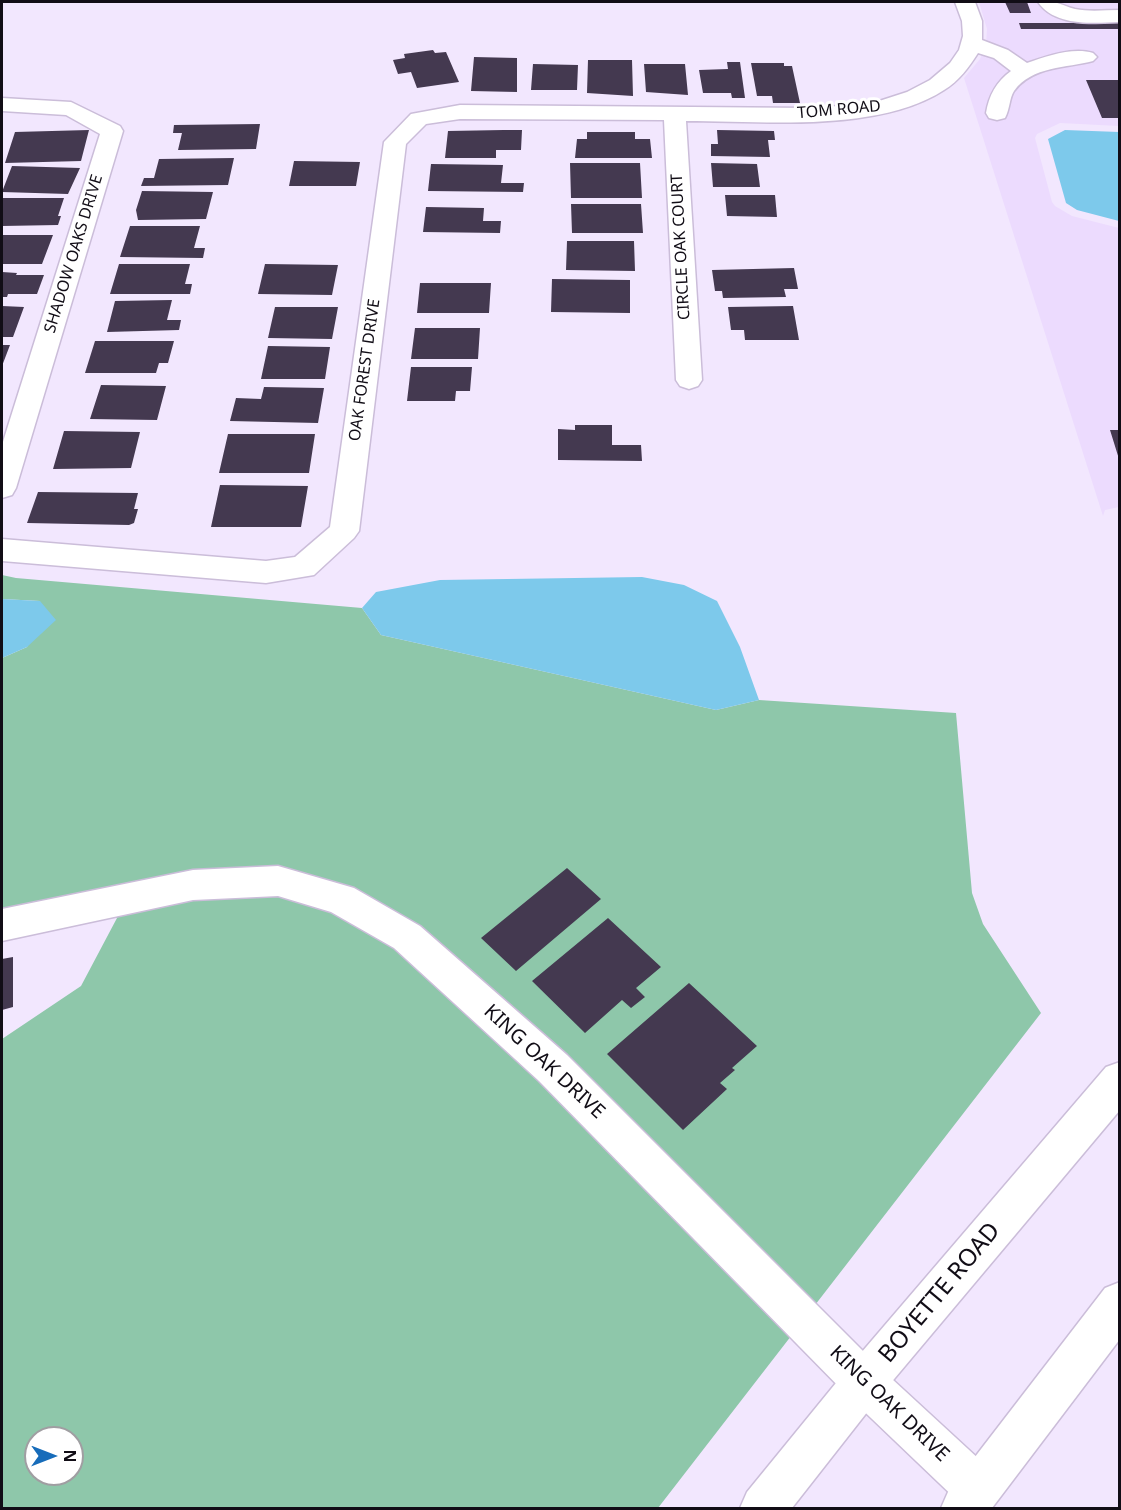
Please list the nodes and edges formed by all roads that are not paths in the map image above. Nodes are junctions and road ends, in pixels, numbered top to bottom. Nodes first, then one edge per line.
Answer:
1 (965, 2) edge
2 (1048, 2) edge
3 (1119, 16) edge
4 (971, 44) junction
5 (1086, 57) dead end
6 (1026, 72) junction
7 (2, 105) edge
8 (997, 113) dead end
9 (675, 114) junction
10 (688, 380) dead end
11 (2, 488) edge
12 (2, 550) edge
13 (2, 925) edge
14 (1119, 1080) edge
15 (1119, 1303) edge
16 (864, 1382) junction
17 (971, 1498) edge
18 (763, 1509) edge

1 - 4 street
2 - 3 street
4 - 6 street
4 - 9 street, TOM ROAD
5 - 6 street
6 - 8 street
7 - 11 street, SHADOW OAKS DRIVE
9 - 10 street, CIRCLE OAK COURT
9 - 12 street, OAK FOREST DRIVE
13 - 16 street, KING OAK DRIVE
14 - 16 street, BOYETTE ROAD
15 - 17 street
16 - 17 street, KING OAK DRIVE
16 - 18 street, BOYETTE ROAD

